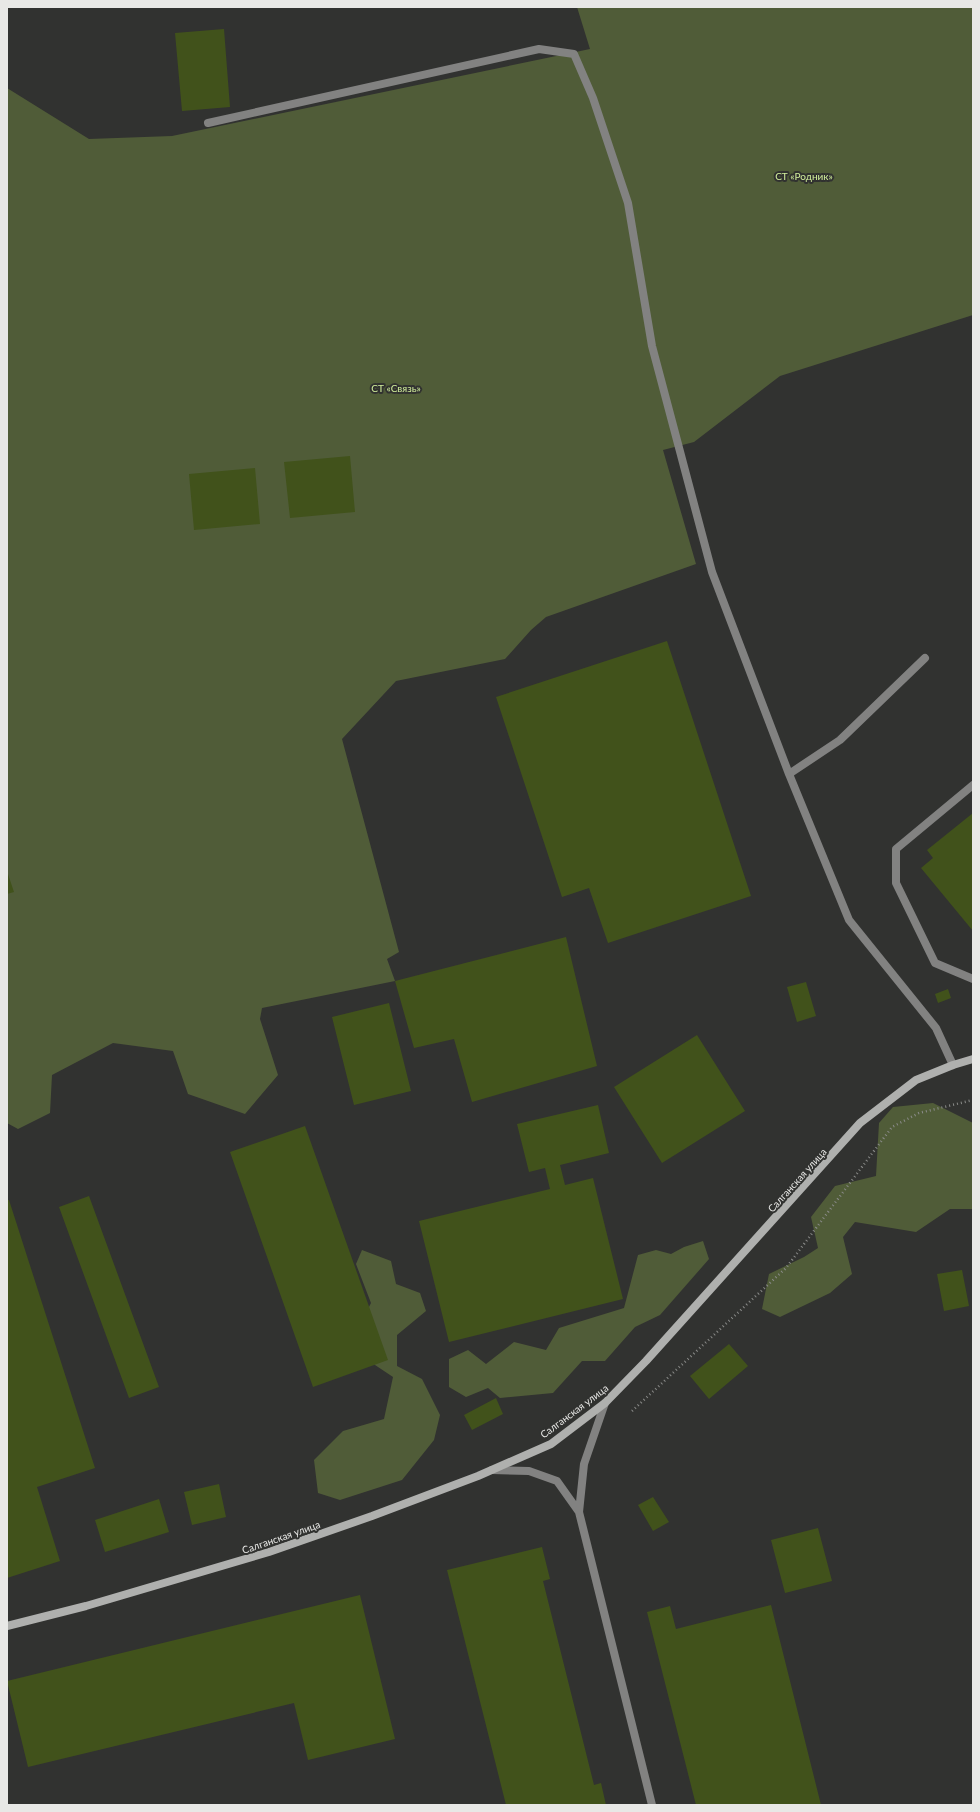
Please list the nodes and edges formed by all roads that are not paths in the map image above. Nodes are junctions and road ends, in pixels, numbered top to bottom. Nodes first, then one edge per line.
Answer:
1 (208, 123) dead end
2 (925, 658) dead end
3 (789, 774) junction
4 (973, 786) edge
5 (973, 979) edge
6 (973, 1060) edge
7 (953, 1065) junction
8 (605, 1403) junction
9 (492, 1470) junction
10 (579, 1512) junction
11 (7, 1626) edge
12 (652, 1805) edge

1 - 3 street
2 - 3 street
3 - 7 street
4 - 5 street
6 - 7 street, Салганская улица
7 - 8 street, Салганская улица
8 - 9 street, Салганская улица
8 - 10 street
9 - 10 street
9 - 11 street, Салганская улица
10 - 12 street

